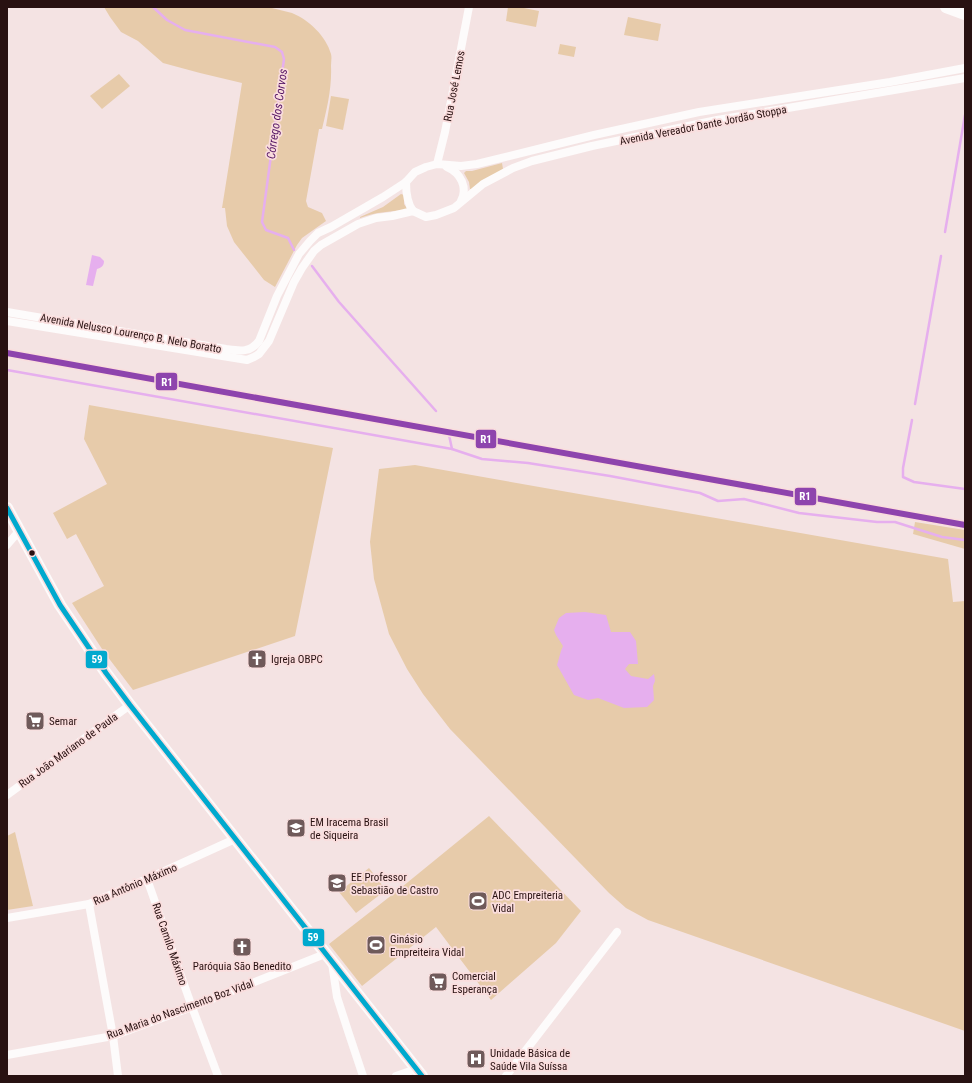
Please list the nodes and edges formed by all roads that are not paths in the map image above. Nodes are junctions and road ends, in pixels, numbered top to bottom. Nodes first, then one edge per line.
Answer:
1 (469, 7) edge
2 (946, 7) edge
3 (965, 14) edge
4 (965, 68) edge
5 (965, 78) edge
6 (441, 165) junction
7 (406, 182) junction
8 (454, 208) junction
9 (413, 212) junction
10 (7, 312) edge
11 (7, 321) edge
12 (254, 346) joint
13 (254, 357) joint
14 (7, 508) edge
15 (19, 531) junction
16 (7, 545) edge
17 (130, 705) junction
18 (7, 795) edge
19 (235, 839) junction
20 (147, 879) junction
21 (89, 904) junction
22 (7, 918) edge
23 (617, 932) dead end
24 (328, 958) junction
25 (192, 1007) junction
26 (113, 1036) junction
27 (7, 1056) edge
28 (419, 1072) edge
29 (118, 1076) edge
30 (218, 1076) edge
31 (363, 1076) edge
32 (396, 1076) edge
33 (506, 1076) edge

1 - 6 street, Rua José Lemos
2 - 3 main road
4 - 6 street, Avenida Vereador Dante Jordão Stoppa
5 - 8 street, Avenida Vereador Dante Jordão Stoppa
6 - 7 street, Avenida Vereador Dante Jordão Stoppa
6 - 8 street
7 - 9 street
7 - 12 street, Avenida Vereador Dante Jordão Stoppa
8 - 9 street, Avenida Vereador Dante Jordão Stoppa
9 - 13 street, Avenida Vereador Dante Jordão Stoppa
10 - 12 street, Avenida Nelusco Lourenço B. Nelo Boratto
11 - 13 street, Avenida Nelusco Lourenço B. Nelo Boratto
14 - 15 main road
15 - 16 street
15 - 17 main road
17 - 18 street, Rua João Mariano de Paula
17 - 19 main road
19 - 20 street, Rua Antônio Máximo
19 - 24 main road
20 - 21 street, Rua Antônio Máximo
20 - 25 street, Rua Camilo Máximo
21 - 22 street, Rua Antônio Máximo
21 - 26 street
23 - 33 street
24 - 25 street, Rua Maria do Nascimento Boz Vidal
24 - 28 main road
24 - 31 street
25 - 26 street, Rua Maria do Nascimento Boz Vidal
25 - 30 street, Rua Camilo Máximo
26 - 27 street, Rua Maria do Nascimento Boz Vidal
26 - 29 street
28 - 32 street

